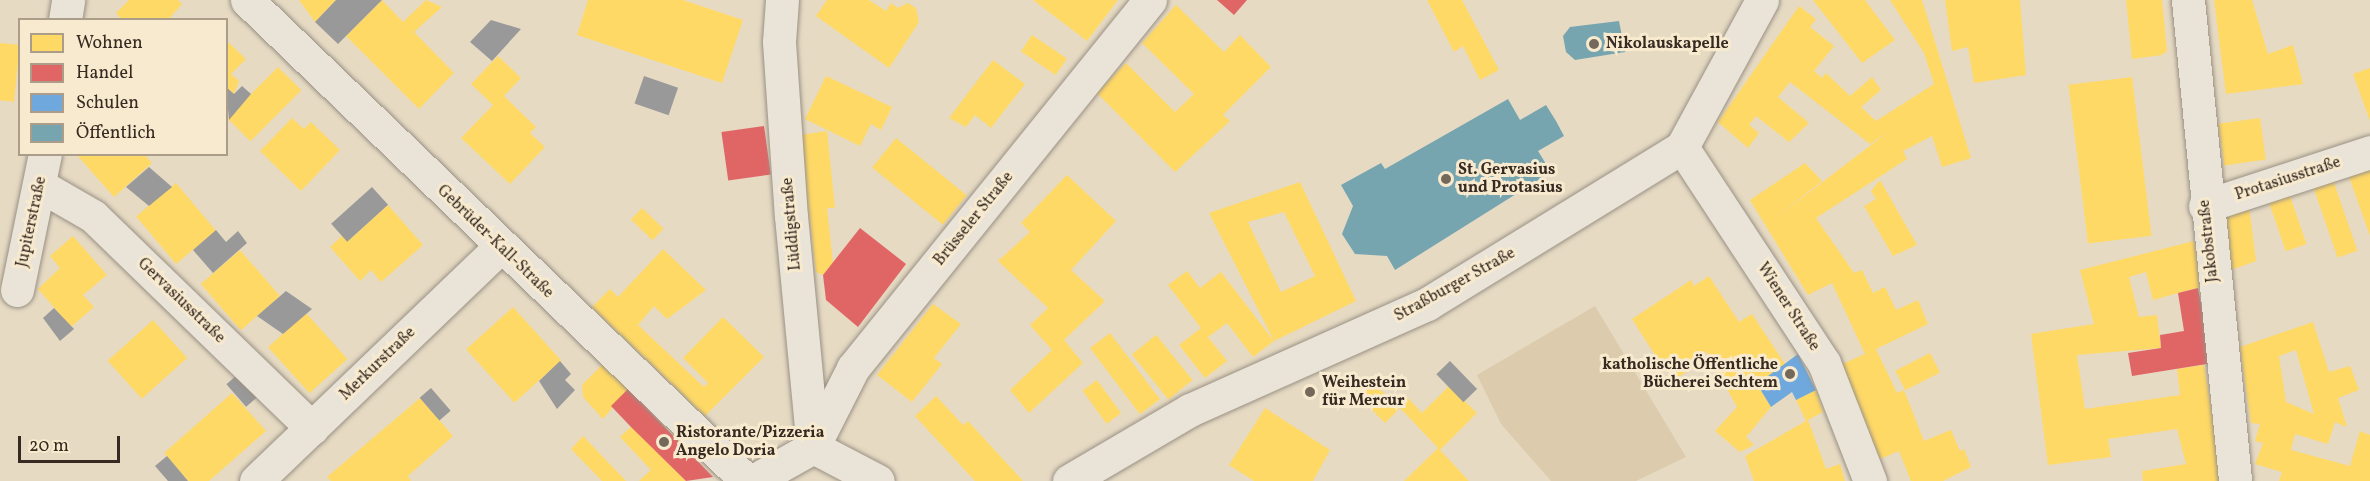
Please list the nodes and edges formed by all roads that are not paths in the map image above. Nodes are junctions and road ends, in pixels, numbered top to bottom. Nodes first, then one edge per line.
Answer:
1 (68, 0) edge
2 (247, 0) edge
3 (783, 0) edge
4 (1150, 0) edge
5 (1762, 0) edge
6 (2188, 0) edge
7 (65, 18) edge
8 (1682, 147) junction
9 (2370, 152) edge
10 (43, 170) edge
11 (2205, 206) junction
12 (500, 247) junction
13 (17, 290) dead end
14 (312, 428) junction
15 (813, 447) junction
16 (256, 481) edge
17 (747, 481) edge
18 (753, 481) edge
19 (878, 481) edge
20 (1069, 481) edge
21 (1870, 481) edge
22 (2235, 481) edge

1 - 7 street
2 - 12 street, Gebrüder-Kall-Straße
3 - 15 street, Lüddigstraße
4 - 15 street, Brüsseler Straße
5 - 8 street, Straßburger Straße
6 - 11 street, Jakobstraße
8 - 20 street, Straßburger Straße
8 - 21 street, Wiener Straße
9 - 11 street, Protasiusstraße
10 - 13 street, Jupiterstraße
10 - 14 street, Gervasiusstraße
11 - 22 street, Jakobstraße
12 - 14 street, Merkurstraße
12 - 17 street, Gebrüder-Kall-Straße
14 - 16 street, Merkurstraße
15 - 18 street
15 - 19 street

